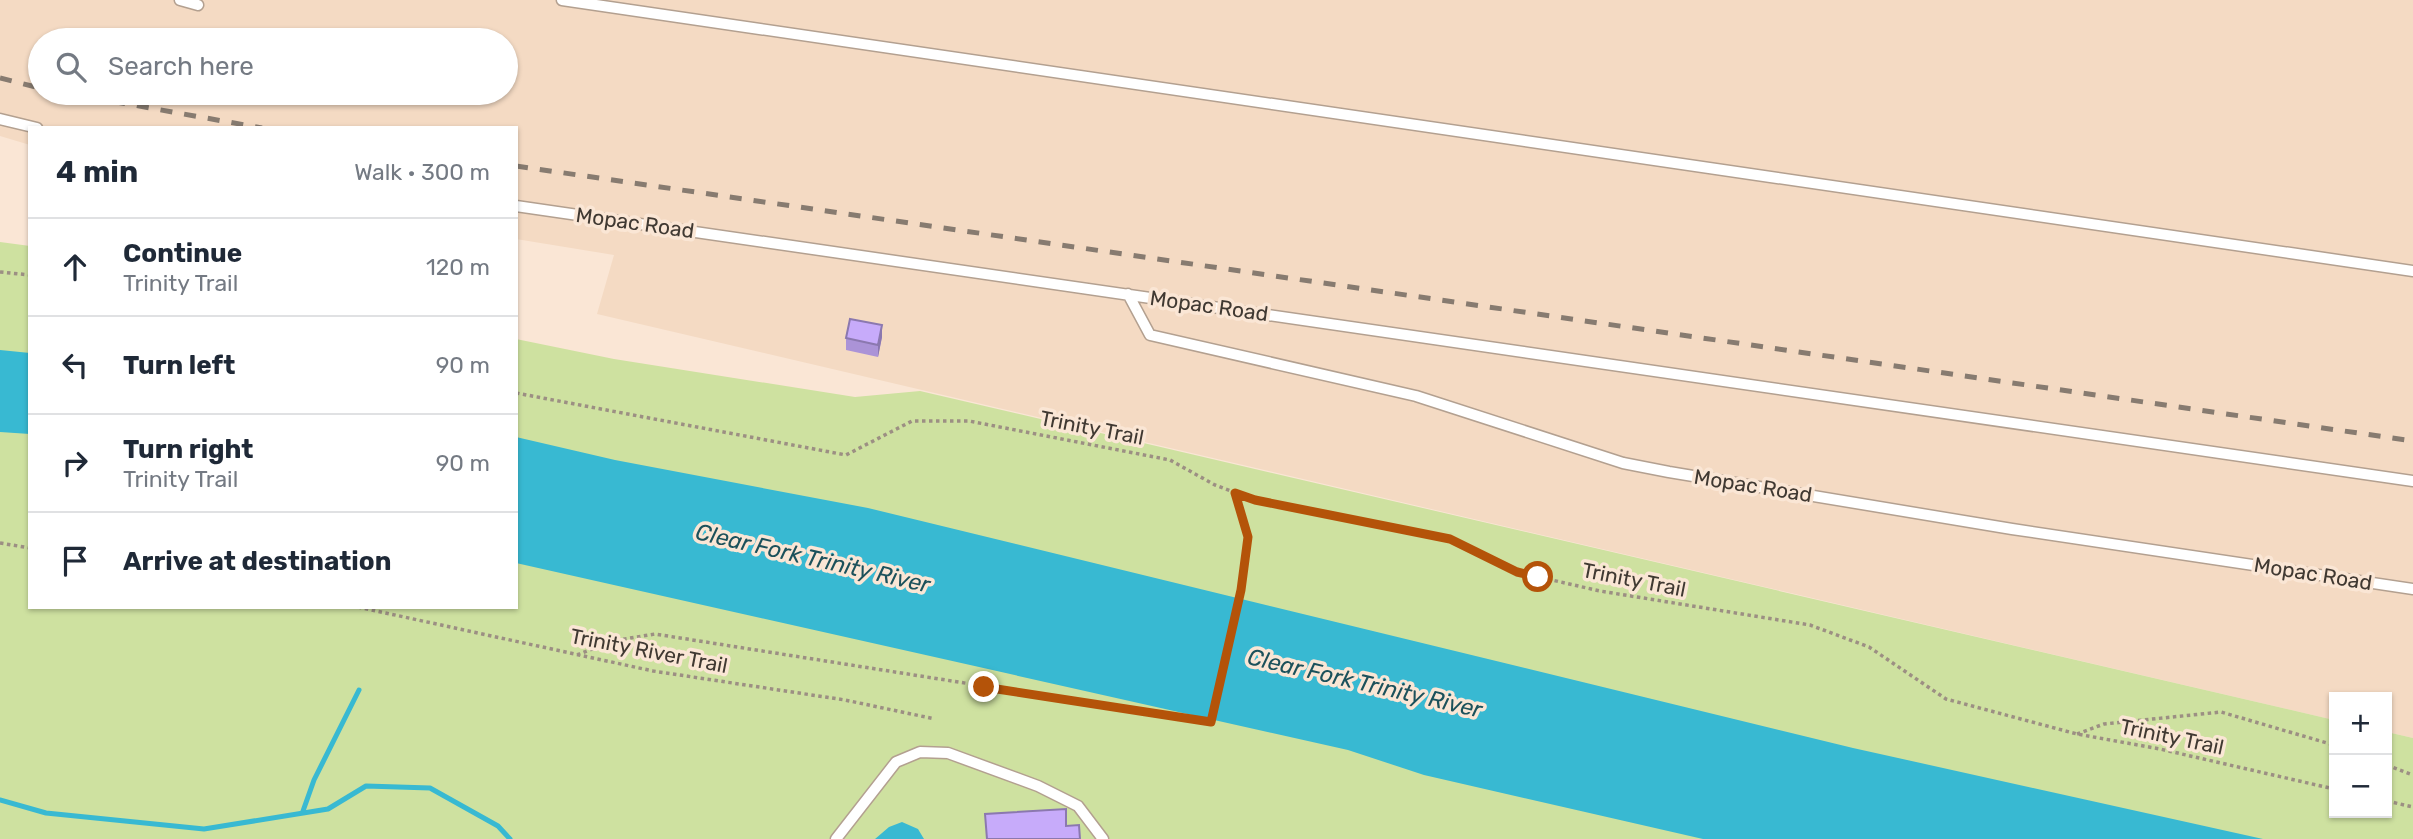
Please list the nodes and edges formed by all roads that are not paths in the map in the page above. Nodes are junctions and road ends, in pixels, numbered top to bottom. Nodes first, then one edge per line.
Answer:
1 (180, 0) edge
2 (562, 0) edge
3 (198, 5) dead end
4 (0, 119) edge
5 (29, 126) edge
6 (518, 206) edge
7 (2413, 271) edge
8 (1128, 295) junction
9 (2413, 481) edge
10 (2413, 589) edge
11 (836, 839) edge
12 (1103, 839) edge

1 - 3 lane
2 - 7 lane
4 - 5 lane
6 - 8 lane, Mopac Road
8 - 9 lane, Mopac Road
8 - 10 lane, Mopac Road
11 - 12 lane

